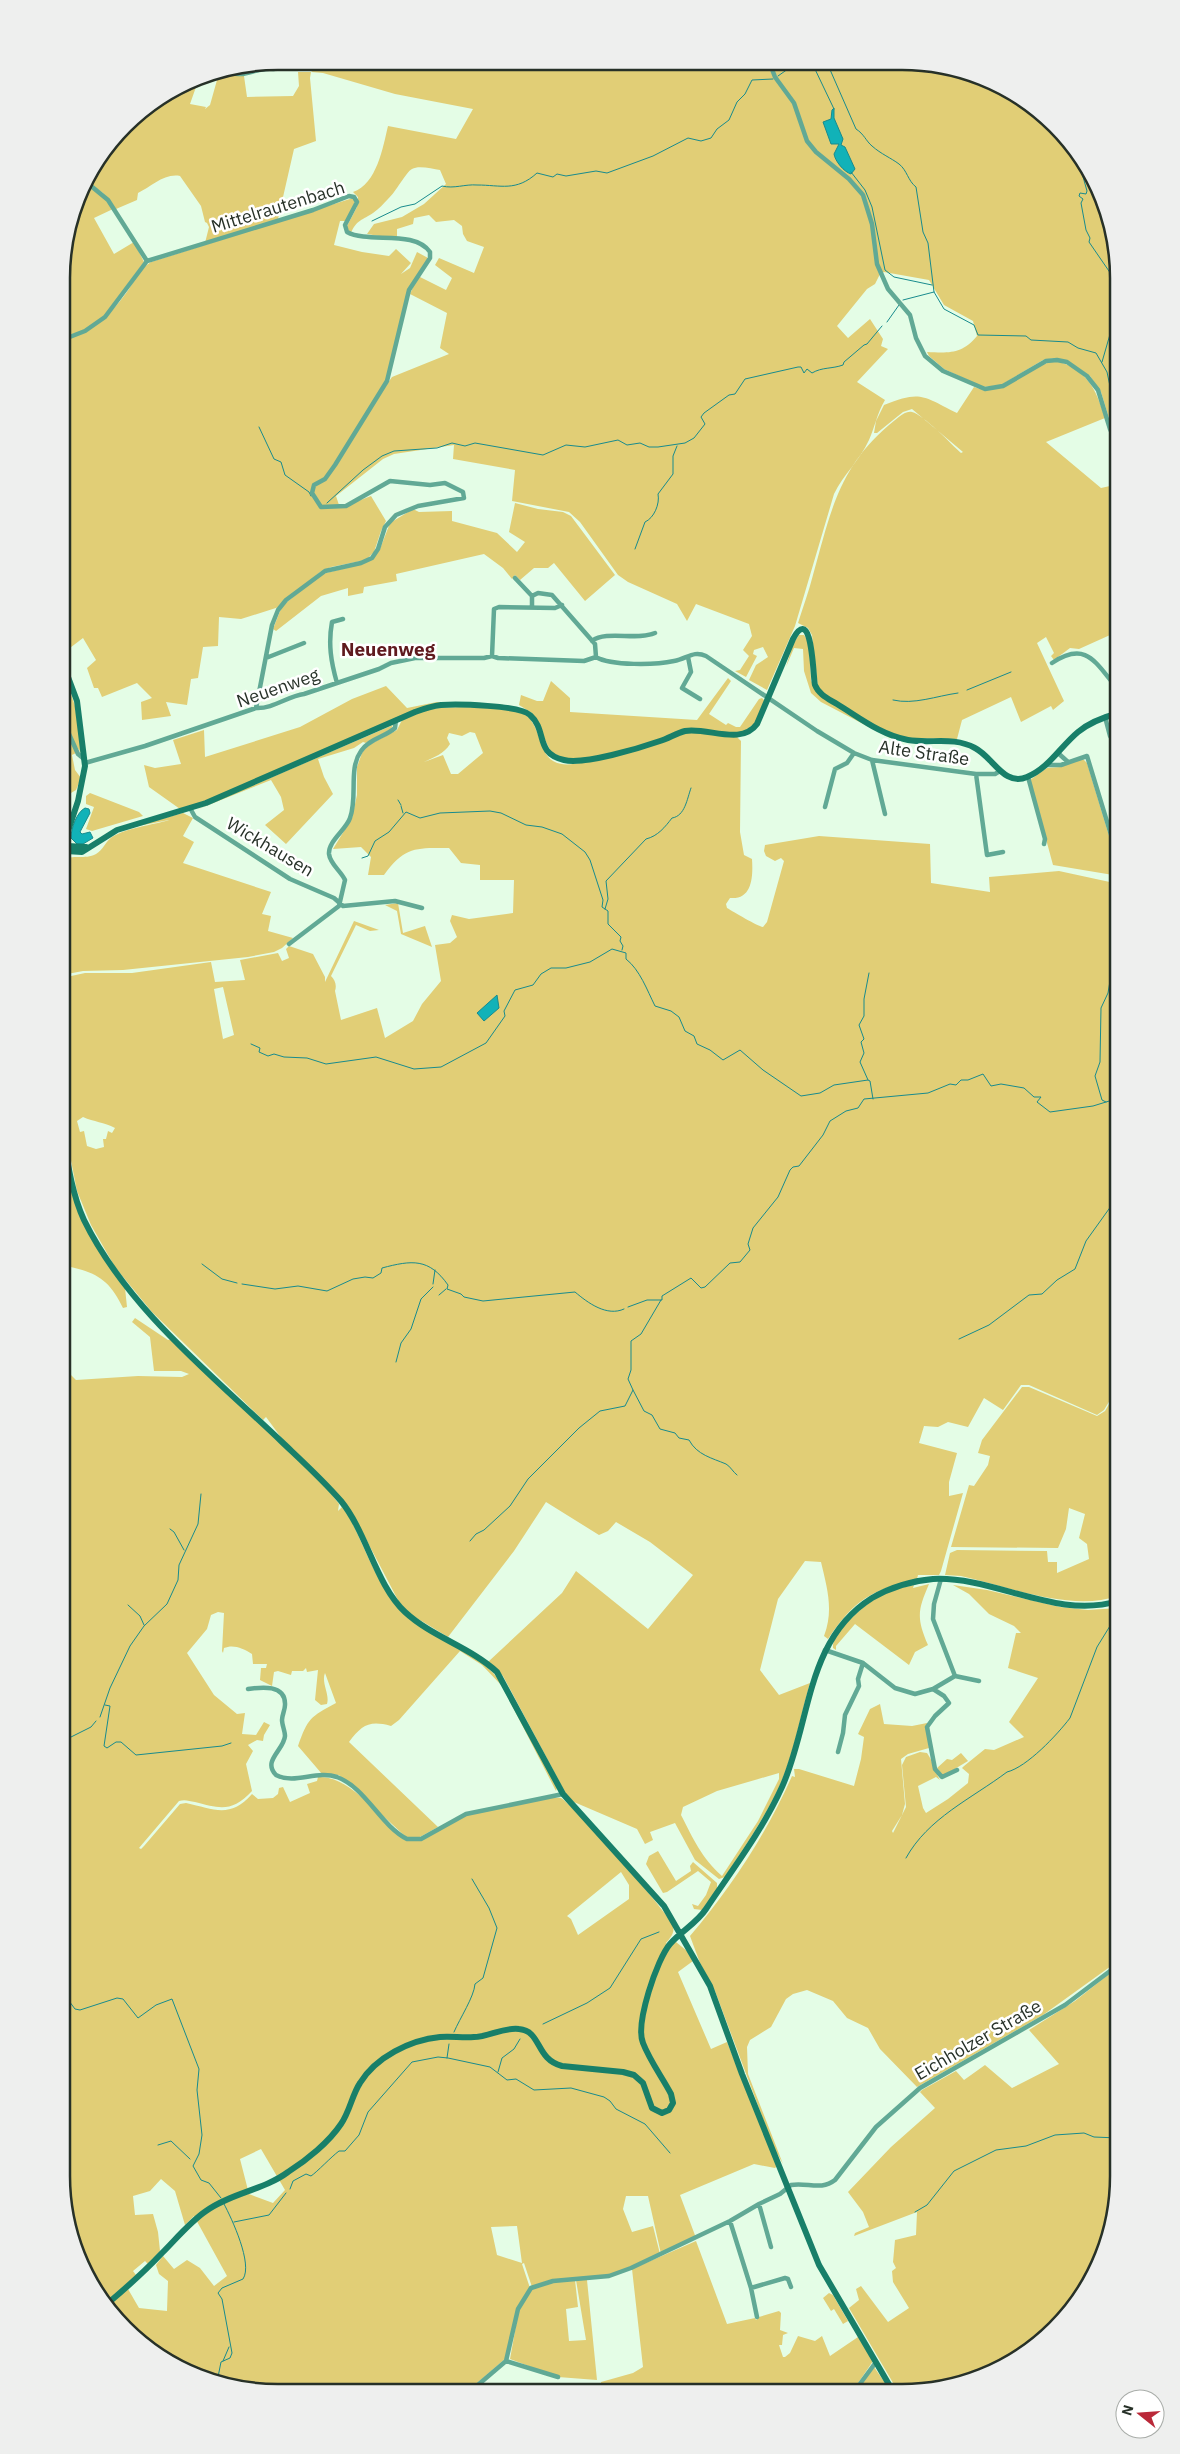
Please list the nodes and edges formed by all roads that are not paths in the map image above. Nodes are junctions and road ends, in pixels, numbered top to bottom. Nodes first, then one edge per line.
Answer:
1 (772, 70) edge
2 (91, 186) edge
3 (147, 262) junction
4 (70, 337) edge
5 (1110, 429) edge
6 (515, 578) dead end
7 (532, 596) junction
8 (562, 606) junction
9 (532, 607) junction
10 (343, 619) dead end
11 (655, 633) dead end
12 (592, 641) junction
13 (304, 644) dead end
14 (492, 656) junction
15 (596, 657) junction
16 (688, 657) junction
17 (266, 658) junction
18 (1052, 663) dead end
19 (1110, 680) edge
20 (337, 683) junction
21 (70, 684) edge
22 (675, 688) dead end
23 (682, 688) junction
24 (770, 698) junction
25 (700, 699) dead end
26 (256, 708) junction
27 (1110, 716) edge
28 (1105, 717) junction
29 (396, 720) junction
30 (70, 736) edge
31 (1110, 736) edge
32 (854, 753) junction
33 (1058, 753) junction
34 (872, 760) junction
35 (85, 761) junction
36 (1068, 762) junction
37 (1046, 765) junction
38 (1000, 771) junction
39 (976, 774) junction
40 (1028, 777) junction
41 (825, 807) dead end
42 (190, 808) junction
43 (885, 814) dead end
44 (70, 824) edge
45 (1110, 831) edge
46 (1044, 844) dead end
47 (70, 847) edge
48 (1003, 852) dead end
49 (340, 903) junction
50 (422, 908) dead end
51 (289, 944) dead end
52 (70, 1165) edge
53 (941, 1579) junction
54 (1110, 1603) edge
55 (826, 1650) junction
56 (863, 1663) junction
57 (955, 1676) junction
58 (980, 1681) dead end
59 (933, 1689) junction
60 (248, 1690) dead end
61 (838, 1752) dead end
62 (957, 1770) dead end
63 (563, 1794) junction
64 (681, 1935) junction
65 (1110, 1971) edge
66 (788, 2188) junction
67 (758, 2204) junction
68 (730, 2221) junction
69 (771, 2247) dead end
70 (791, 2287) dead end
71 (751, 2288) junction
72 (111, 2300) edge
73 (757, 2317) dead end
74 (505, 2362) junction
75 (876, 2362) junction
76 (558, 2377) dead end
77 (479, 2384) edge
78 (860, 2384) edge
79 (889, 2384) edge

1 - 5 street
2 - 3 street
3 - 4 street
3 - 17 street, Mittelrautenbach
6 - 7 street
7 - 8 street
7 - 9 street
8 - 9 street
8 - 12 street
9 - 14 street
10 - 20 street
11 - 12 street
12 - 15 street
13 - 17 street
14 - 15 street, Neuenweg
14 - 20 street, Neuenweg
15 - 16 street, Neuenweg
16 - 23 street
16 - 24 street, Neuenweg
17 - 26 street
18 - 19 street
20 - 26 street, Neuenweg
21 - 35 main road
22 - 23 street
23 - 25 street
24 - 29 main road
24 - 32 street, Alte Straße
24 - 38 main road
26 - 35 street, Neuenweg
27 - 28 main road
28 - 31 street
28 - 33 main road
29 - 42 main road
29 - 49 street, Wickhausen
30 - 35 street
32 - 34 street, Alte Straße
32 - 41 street
33 - 36 street
33 - 37 main road
34 - 39 street, Alte Straße
34 - 43 street
35 - 44 main road
36 - 37 street
36 - 45 street
37 - 40 main road
38 - 39 street, Alte Straße
38 - 40 main road
39 - 48 street
40 - 46 street
42 - 47 main road
42 - 49 street, Wickhausen
49 - 50 street, Wickhausen
49 - 51 street
52 - 63 main road
53 - 54 main road
53 - 55 main road
53 - 57 street
55 - 56 street
55 - 64 main road
56 - 59 street
56 - 61 street
57 - 58 street
57 - 59 street
59 - 62 street
60 - 63 street
63 - 64 main road
64 - 66 main road
64 - 72 main road
65 - 66 street, Eichholzer Straße
66 - 67 street
66 - 75 main road
67 - 68 street
67 - 69 street
68 - 71 street
68 - 74 street
70 - 71 street
71 - 73 street
74 - 76 street
74 - 77 street
75 - 78 street
75 - 79 main road

